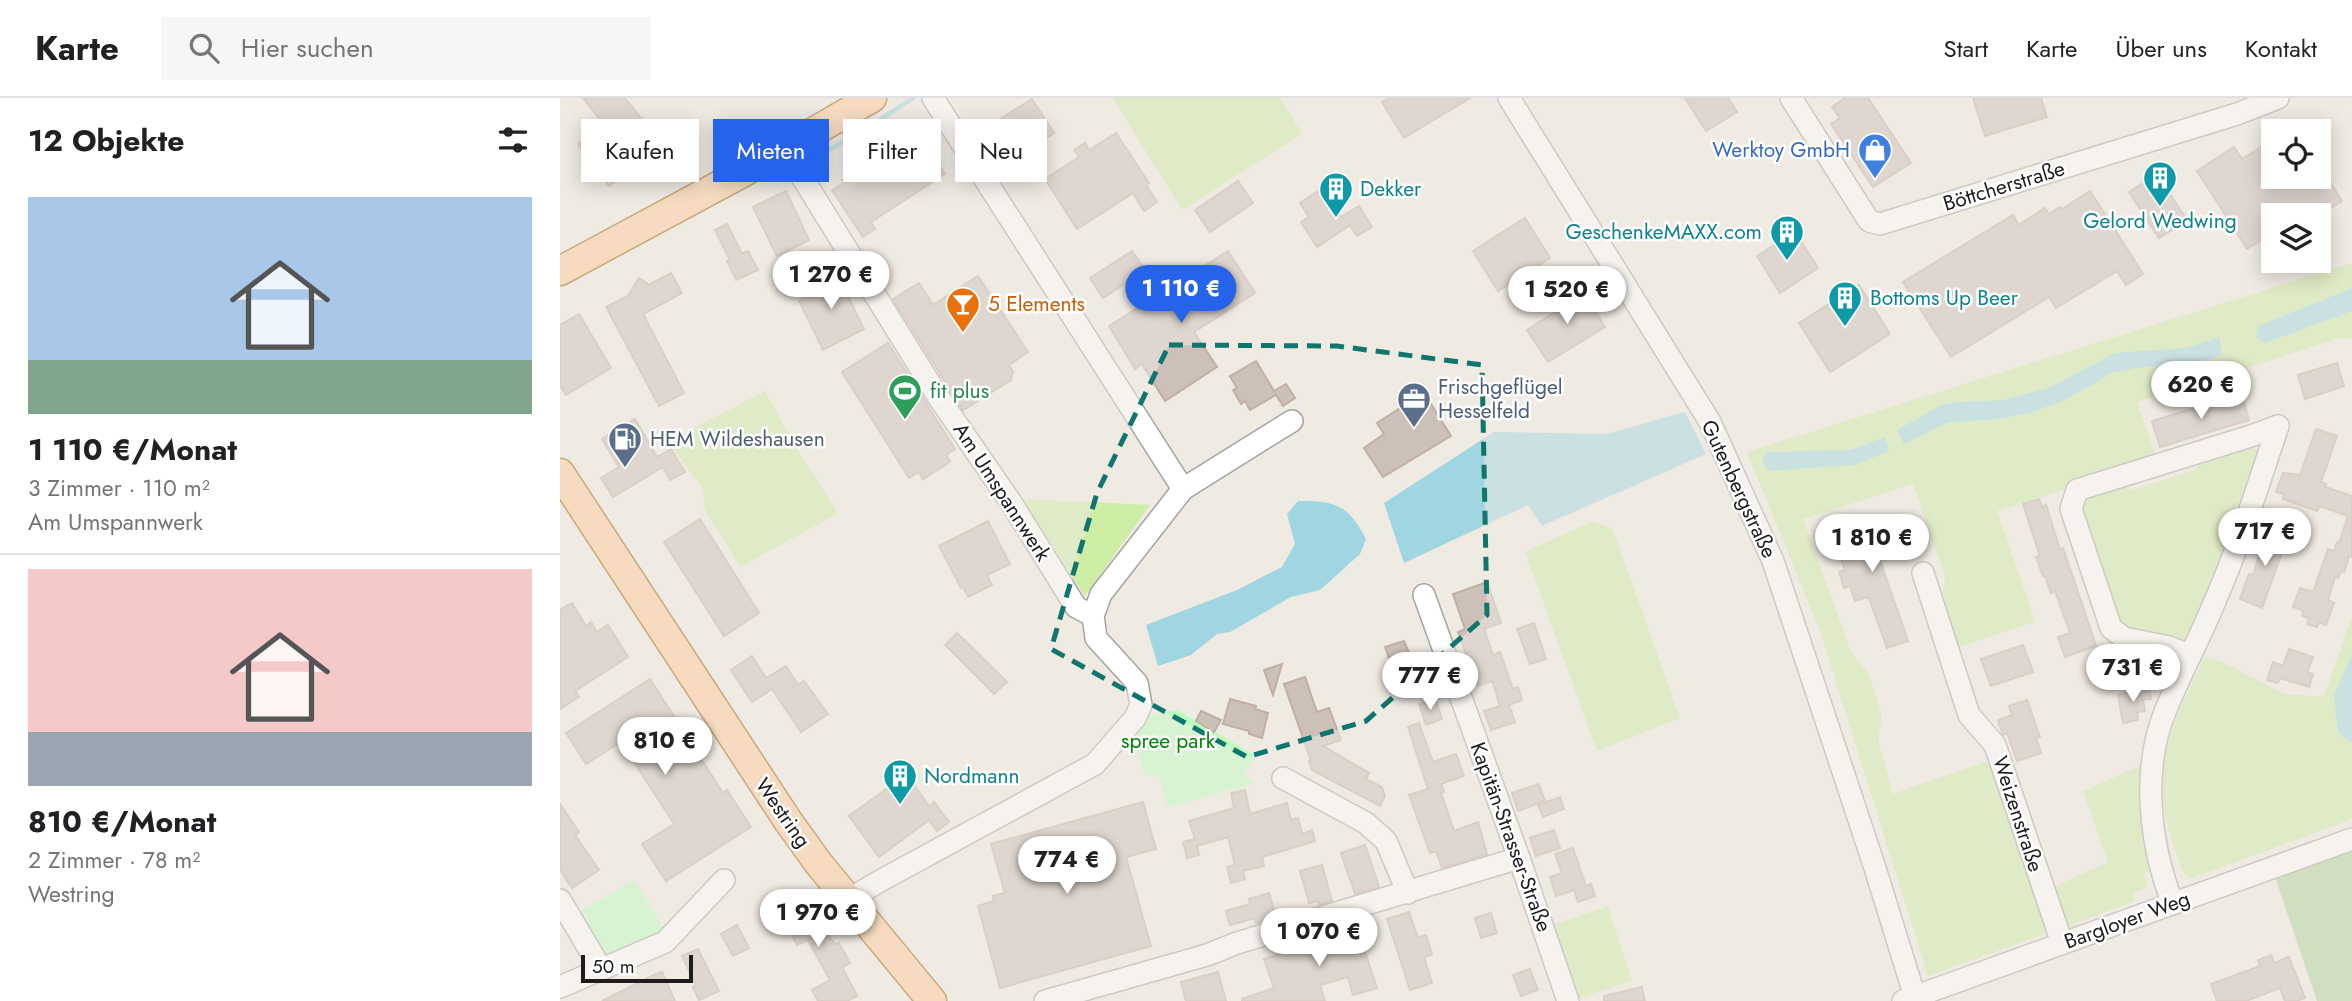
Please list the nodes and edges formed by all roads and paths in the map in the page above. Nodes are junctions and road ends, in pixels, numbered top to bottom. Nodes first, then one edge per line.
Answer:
1 (872, 98) edge
2 (933, 98) edge
3 (1509, 98) edge
4 (1791, 98) edge
5 (2278, 98) edge
6 (829, 122) edge
7 (722, 182) edge
8 (805, 182) edge
9 (560, 271) edge
10 (1292, 421) dead end
11 (560, 473) edge
12 (1183, 489) junction
13 (1923, 573) dead end
14 (1424, 595) dead end
15 (1093, 617) junction
16 (2190, 656) junction
17 (1283, 778) dead end
18 (2352, 839) edge
19 (1519, 858) junction
20 (724, 880) dead end
21 (1408, 893) junction
22 (560, 900) edge
23 (848, 900) junction
24 (2173, 904) junction
25 (2062, 943) junction
26 (599, 970) junction
27 (560, 987) edge
28 (1909, 999) edge
29 (932, 1001) edge
30 (1045, 1001) edge
31 (1568, 1001) edge

1 - 6 main road
2 - 12 street
3 - 28 street, Gutenbergstraße
4 - 5 street, Böttcherstraße
7 - 9 main road
8 - 15 street, Am Umspannwerk
10 - 12 street
11 - 23 main road, Westring
12 - 15 street
13 - 25 street, Weizenstraße
14 - 19 street, Kapitän-Strasser-Straße
15 - 23 street, Am Umspannwerk
16 - 16 street
16 - 24 street
17 - 21 street
18 - 24 street, Bargloyer Weg
19 - 21 street
19 - 31 street, Kapitän-Strasser-Straße
20 - 26 street
21 - 30 street
22 - 26 street
23 - 29 main road, Westring
24 - 25 street, Bargloyer Weg
25 - 28 street, Bargloyer Weg
26 - 27 street

